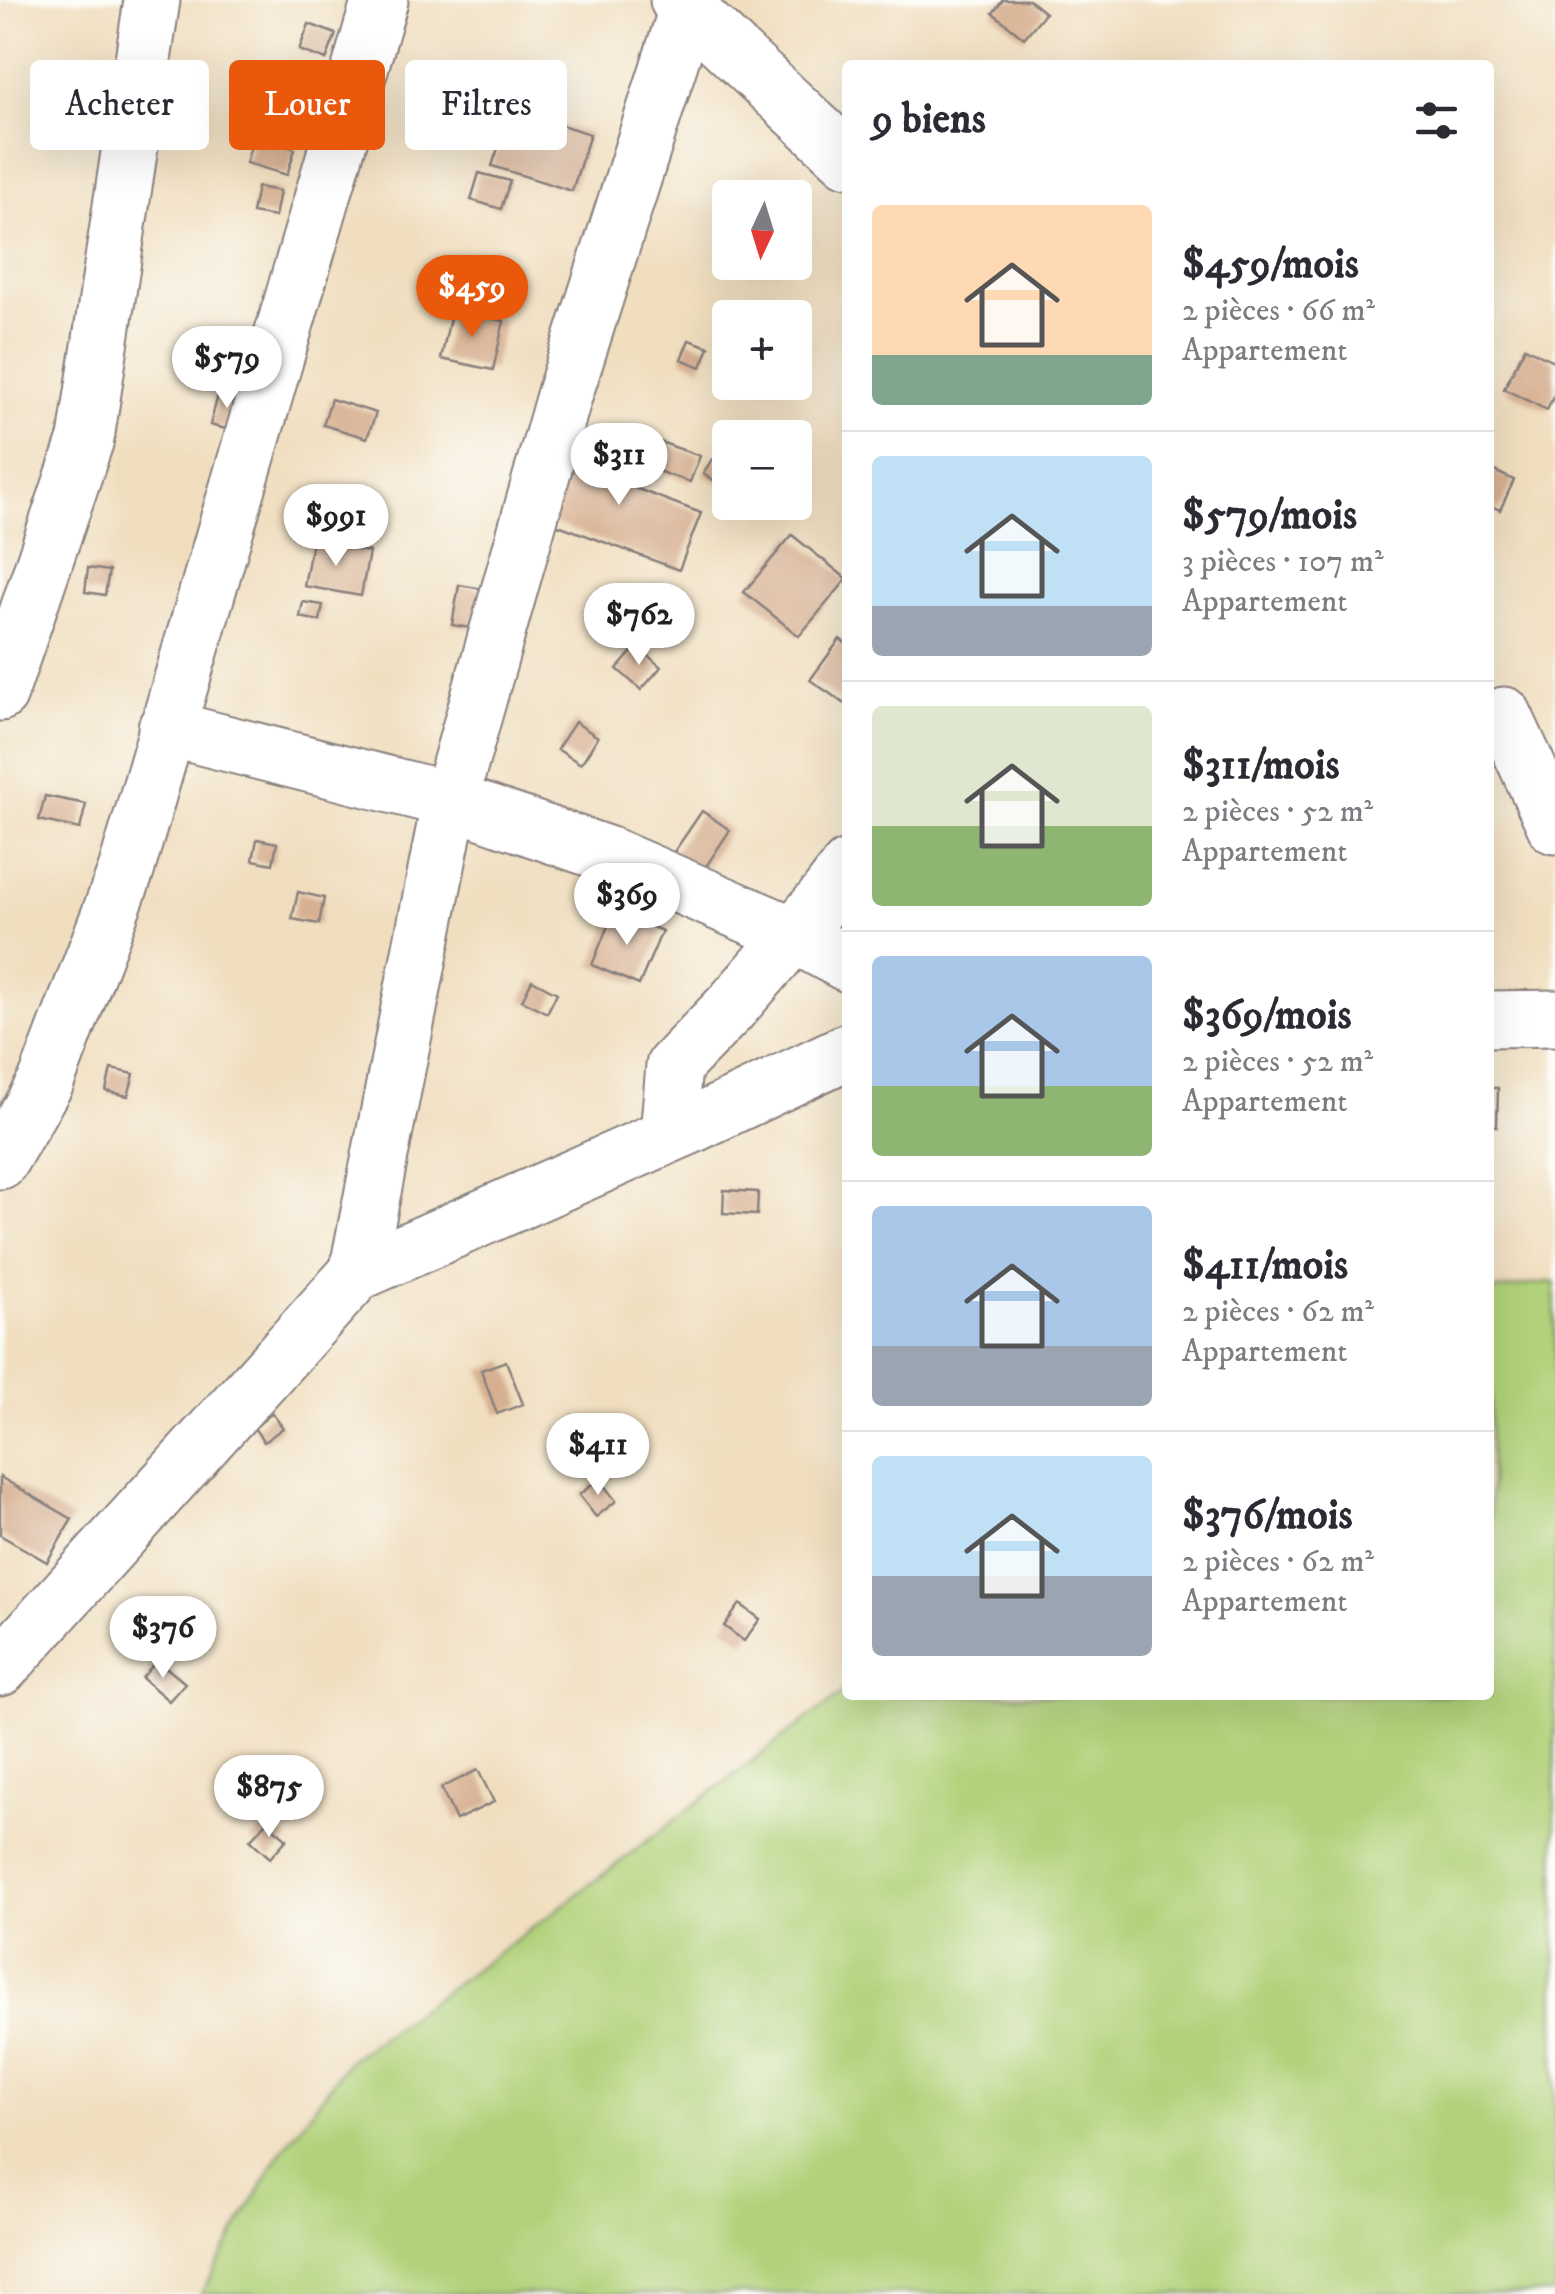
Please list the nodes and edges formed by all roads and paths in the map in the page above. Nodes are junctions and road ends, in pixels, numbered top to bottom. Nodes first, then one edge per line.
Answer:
1 (152, 0) edge
2 (380, 0) edge
3 (682, 4) edge
4 (842, 153) edge
5 (0, 692) edge
6 (1497, 710) edge
7 (166, 728) junction
8 (1555, 741) edge
9 (450, 800) junction
10 (1555, 826) edge
11 (842, 875) edge
12 (794, 935) junction
13 (842, 961) edge
14 (1555, 1018) edge
15 (1494, 1019) edge
16 (842, 1054) edge
17 (668, 1135) junction
18 (0, 1161) edge
19 (357, 1273) junction
20 (0, 1668) edge

1 - 5 street
2 - 7 street
3 - 4 street
3 - 9 street
6 - 8 street
6 - 10 street
7 - 9 street
7 - 18 street
9 - 12 street
9 - 19 street
11 - 12 street
12 - 13 street
12 - 17 street
14 - 15 street
16 - 17 street
17 - 19 street
19 - 20 street

